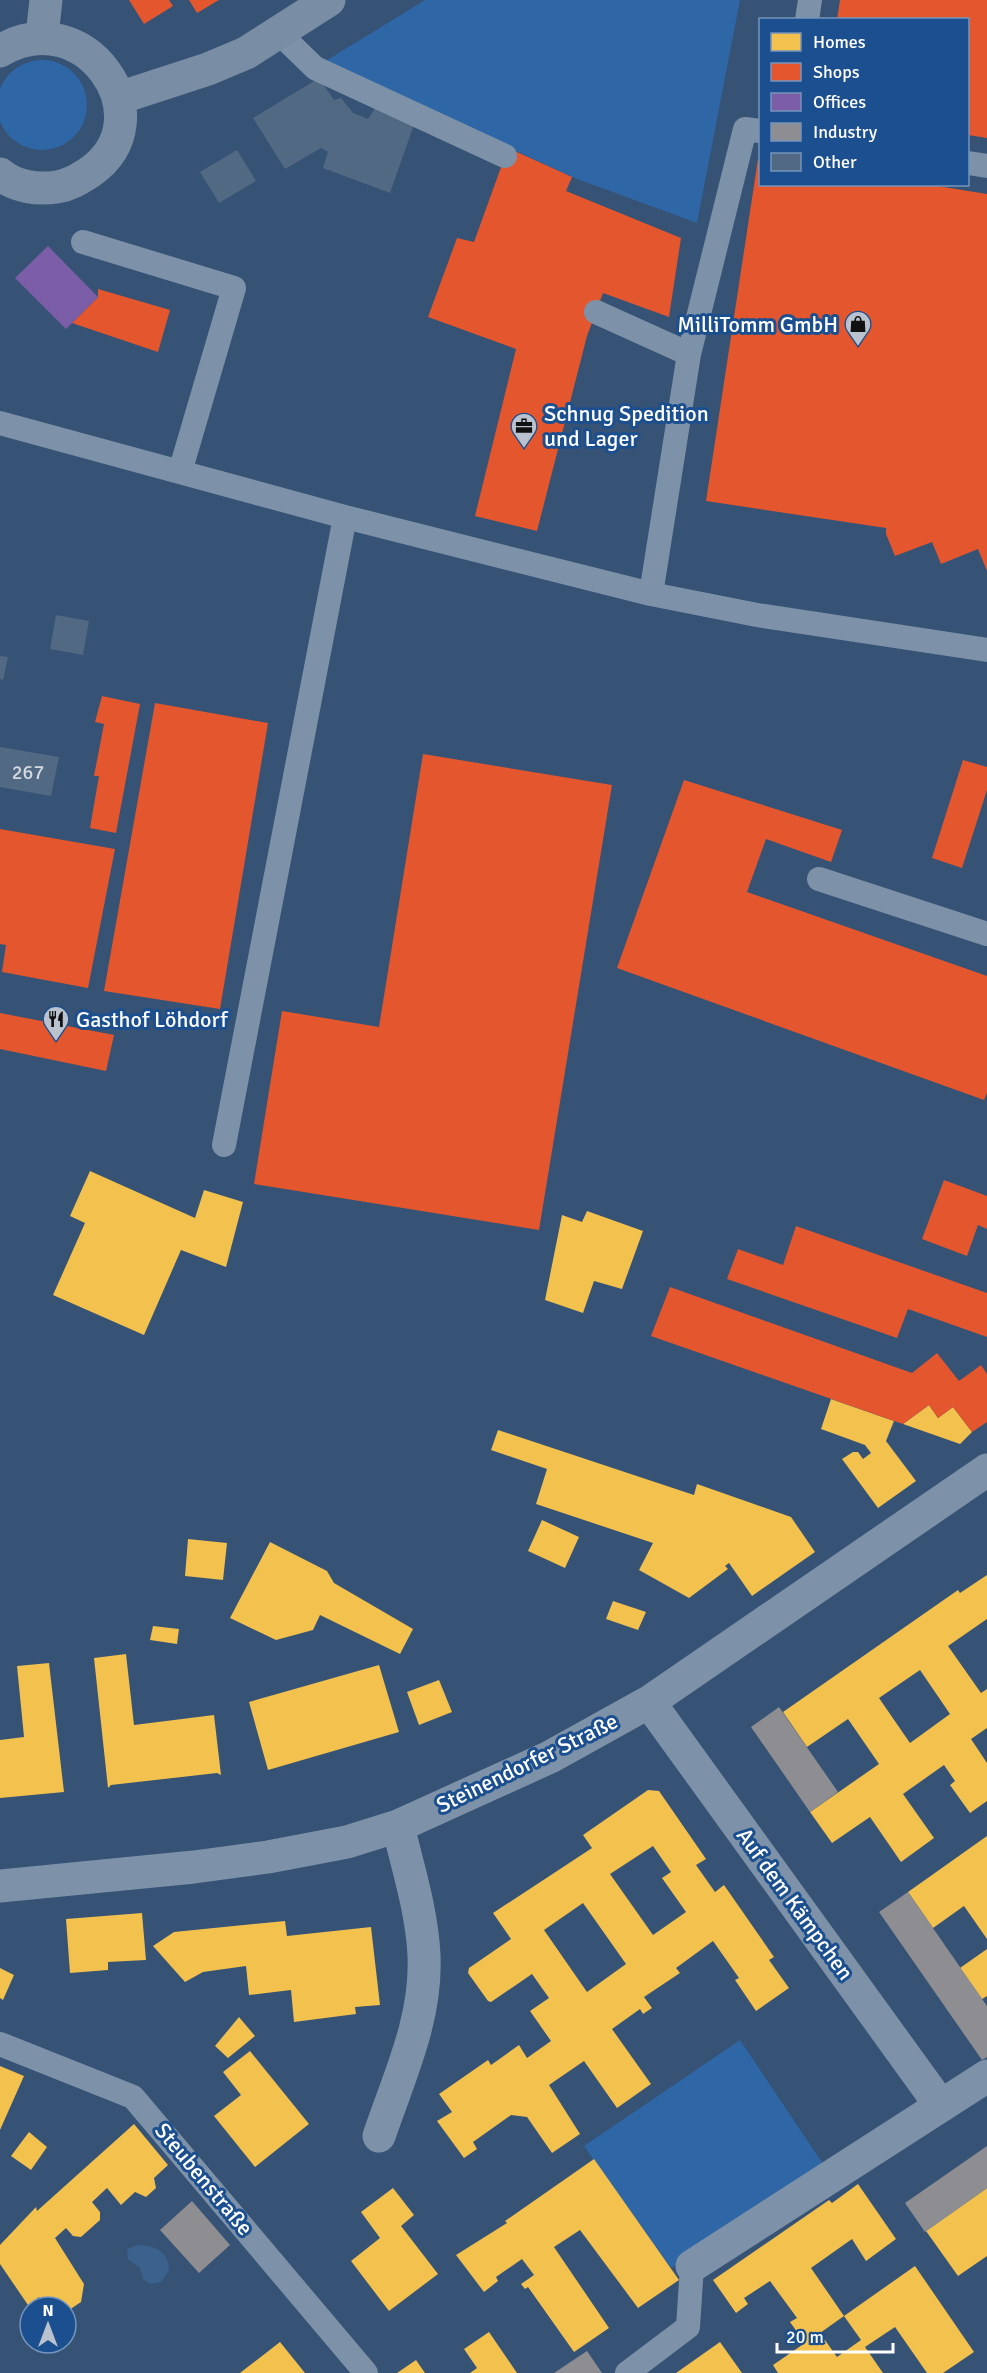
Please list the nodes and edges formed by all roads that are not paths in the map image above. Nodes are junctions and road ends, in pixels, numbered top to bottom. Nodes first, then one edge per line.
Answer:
1 (46, 0) edge
2 (329, 0) edge
3 (810, 0) edge
4 (807, 18) edge
5 (278, 32) junction
6 (42, 36) junction
7 (0, 51) edge
8 (118, 98) junction
9 (759, 131) edge
10 (505, 156) dead end
11 (969, 163) edge
12 (987, 166) edge
13 (1, 178) edge
14 (83, 242) dead end
15 (596, 312) dead end
16 (689, 354) junction
17 (0, 423) edge
18 (180, 472) junction
19 (345, 517) junction
20 (651, 594) junction
21 (987, 650) edge
22 (819, 879) dead end
23 (987, 934) edge
24 (224, 1145) dead end
25 (987, 1470) edge
26 (649, 1702) junction
27 (398, 1826) junction
28 (0, 1886) edge
29 (0, 2044) edge
30 (987, 2076) edge
31 (941, 2106) junction
32 (379, 2136) dead end
33 (693, 2266) joint
34 (366, 2373) edge
35 (627, 2373) edge

1 - 6 main road
2 - 5 main road
3 - 4 lane
5 - 8 main road
5 - 10 lane
6 - 7 main road
6 - 8 main road
8 - 13 main road
9 - 16 lane
11 - 12 lane
14 - 18 lane
15 - 16 lane
16 - 20 lane
17 - 18 lane
18 - 19 lane
19 - 20 lane
19 - 24 lane
20 - 21 lane
22 - 23 lane
25 - 26 street, Steinendorfer Straße
26 - 27 street, Steinendorfer Straße
26 - 31 street, Auf dem Kämpchen
27 - 28 street, Steinendorfer Straße
27 - 32 street
29 - 34 lane, Steubenstraße
30 - 31 street
31 - 33 street
33 - 35 lane

